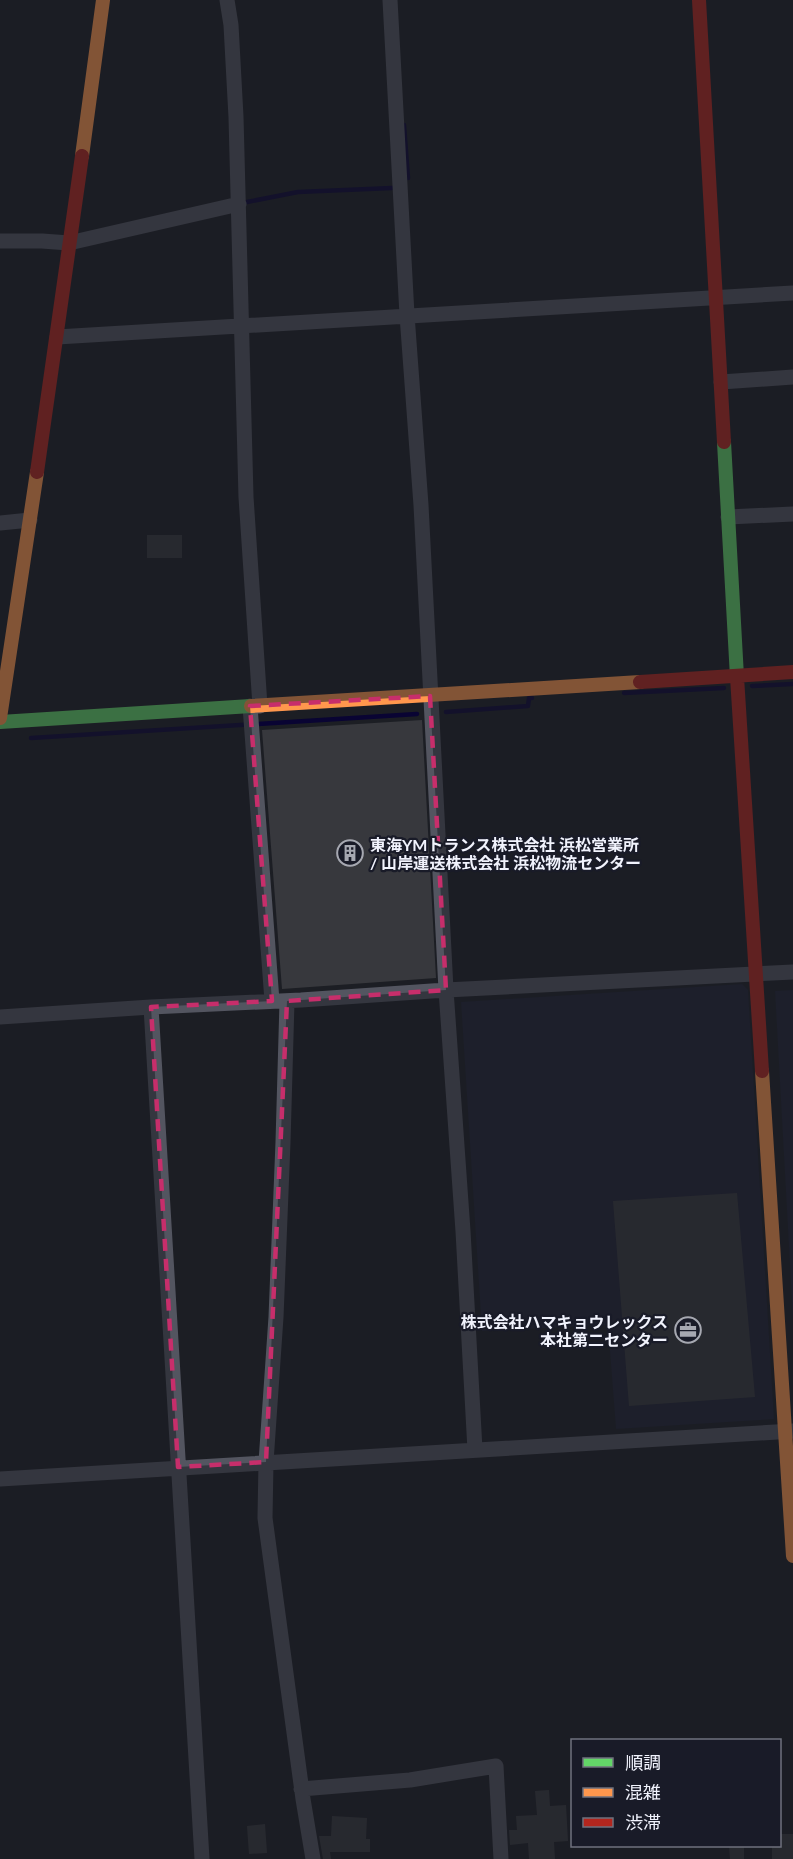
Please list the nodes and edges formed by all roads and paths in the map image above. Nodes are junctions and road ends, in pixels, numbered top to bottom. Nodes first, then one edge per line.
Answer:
1 (103, 0) edge
2 (227, 0) edge
3 (390, 0) edge
4 (699, 0) edge
5 (239, 204) junction
6 (0, 242) edge
7 (69, 243) junction
8 (793, 293) edge
9 (716, 297) junction
10 (407, 315) junction
11 (242, 325) junction
12 (57, 337) junction
13 (793, 377) edge
14 (721, 382) junction
15 (793, 514) edge
16 (728, 518) junction
17 (30, 520) junction
18 (0, 523) edge
19 (793, 672) edge
20 (736, 675) junction
21 (430, 696) junction
22 (253, 715) junction
23 (0, 720) edge
24 (755, 972) junction
25 (793, 972) edge
26 (446, 990) junction
27 (280, 1001) junction
28 (151, 1007) junction
29 (0, 1017) edge
30 (788, 1431) edge
31 (475, 1450) junction
32 (266, 1462) junction
33 (178, 1467) junction
34 (0, 1479) edge
35 (793, 1556) edge
36 (301, 1789) junction
37 (202, 1859) edge
38 (313, 1859) edge
39 (501, 1859) edge

1 - 7 street
2 - 5 street
3 - 10 street
4 - 9 street
5 - 7 street
5 - 11 street
6 - 7 street
7 - 12 street
8 - 9 street
9 - 10 street
9 - 14 street
10 - 11 street
10 - 21 street
11 - 12 street
11 - 22 street
12 - 17 street
13 - 14 street
14 - 16 street
15 - 16 street
16 - 20 street
17 - 18 street
17 - 23 street
19 - 20 street
20 - 21 street
20 - 24 street
21 - 22 street
21 - 26 street
22 - 23 street
22 - 27 street
24 - 25 street
24 - 26 street
24 - 30 street
26 - 27 street
26 - 31 street
27 - 28 street
27 - 32 street
28 - 29 street
28 - 33 street
30 - 31 street
30 - 35 street
31 - 32 street
32 - 33 street
32 - 36 street
33 - 34 street
33 - 37 street
36 - 38 street
36 - 39 street

